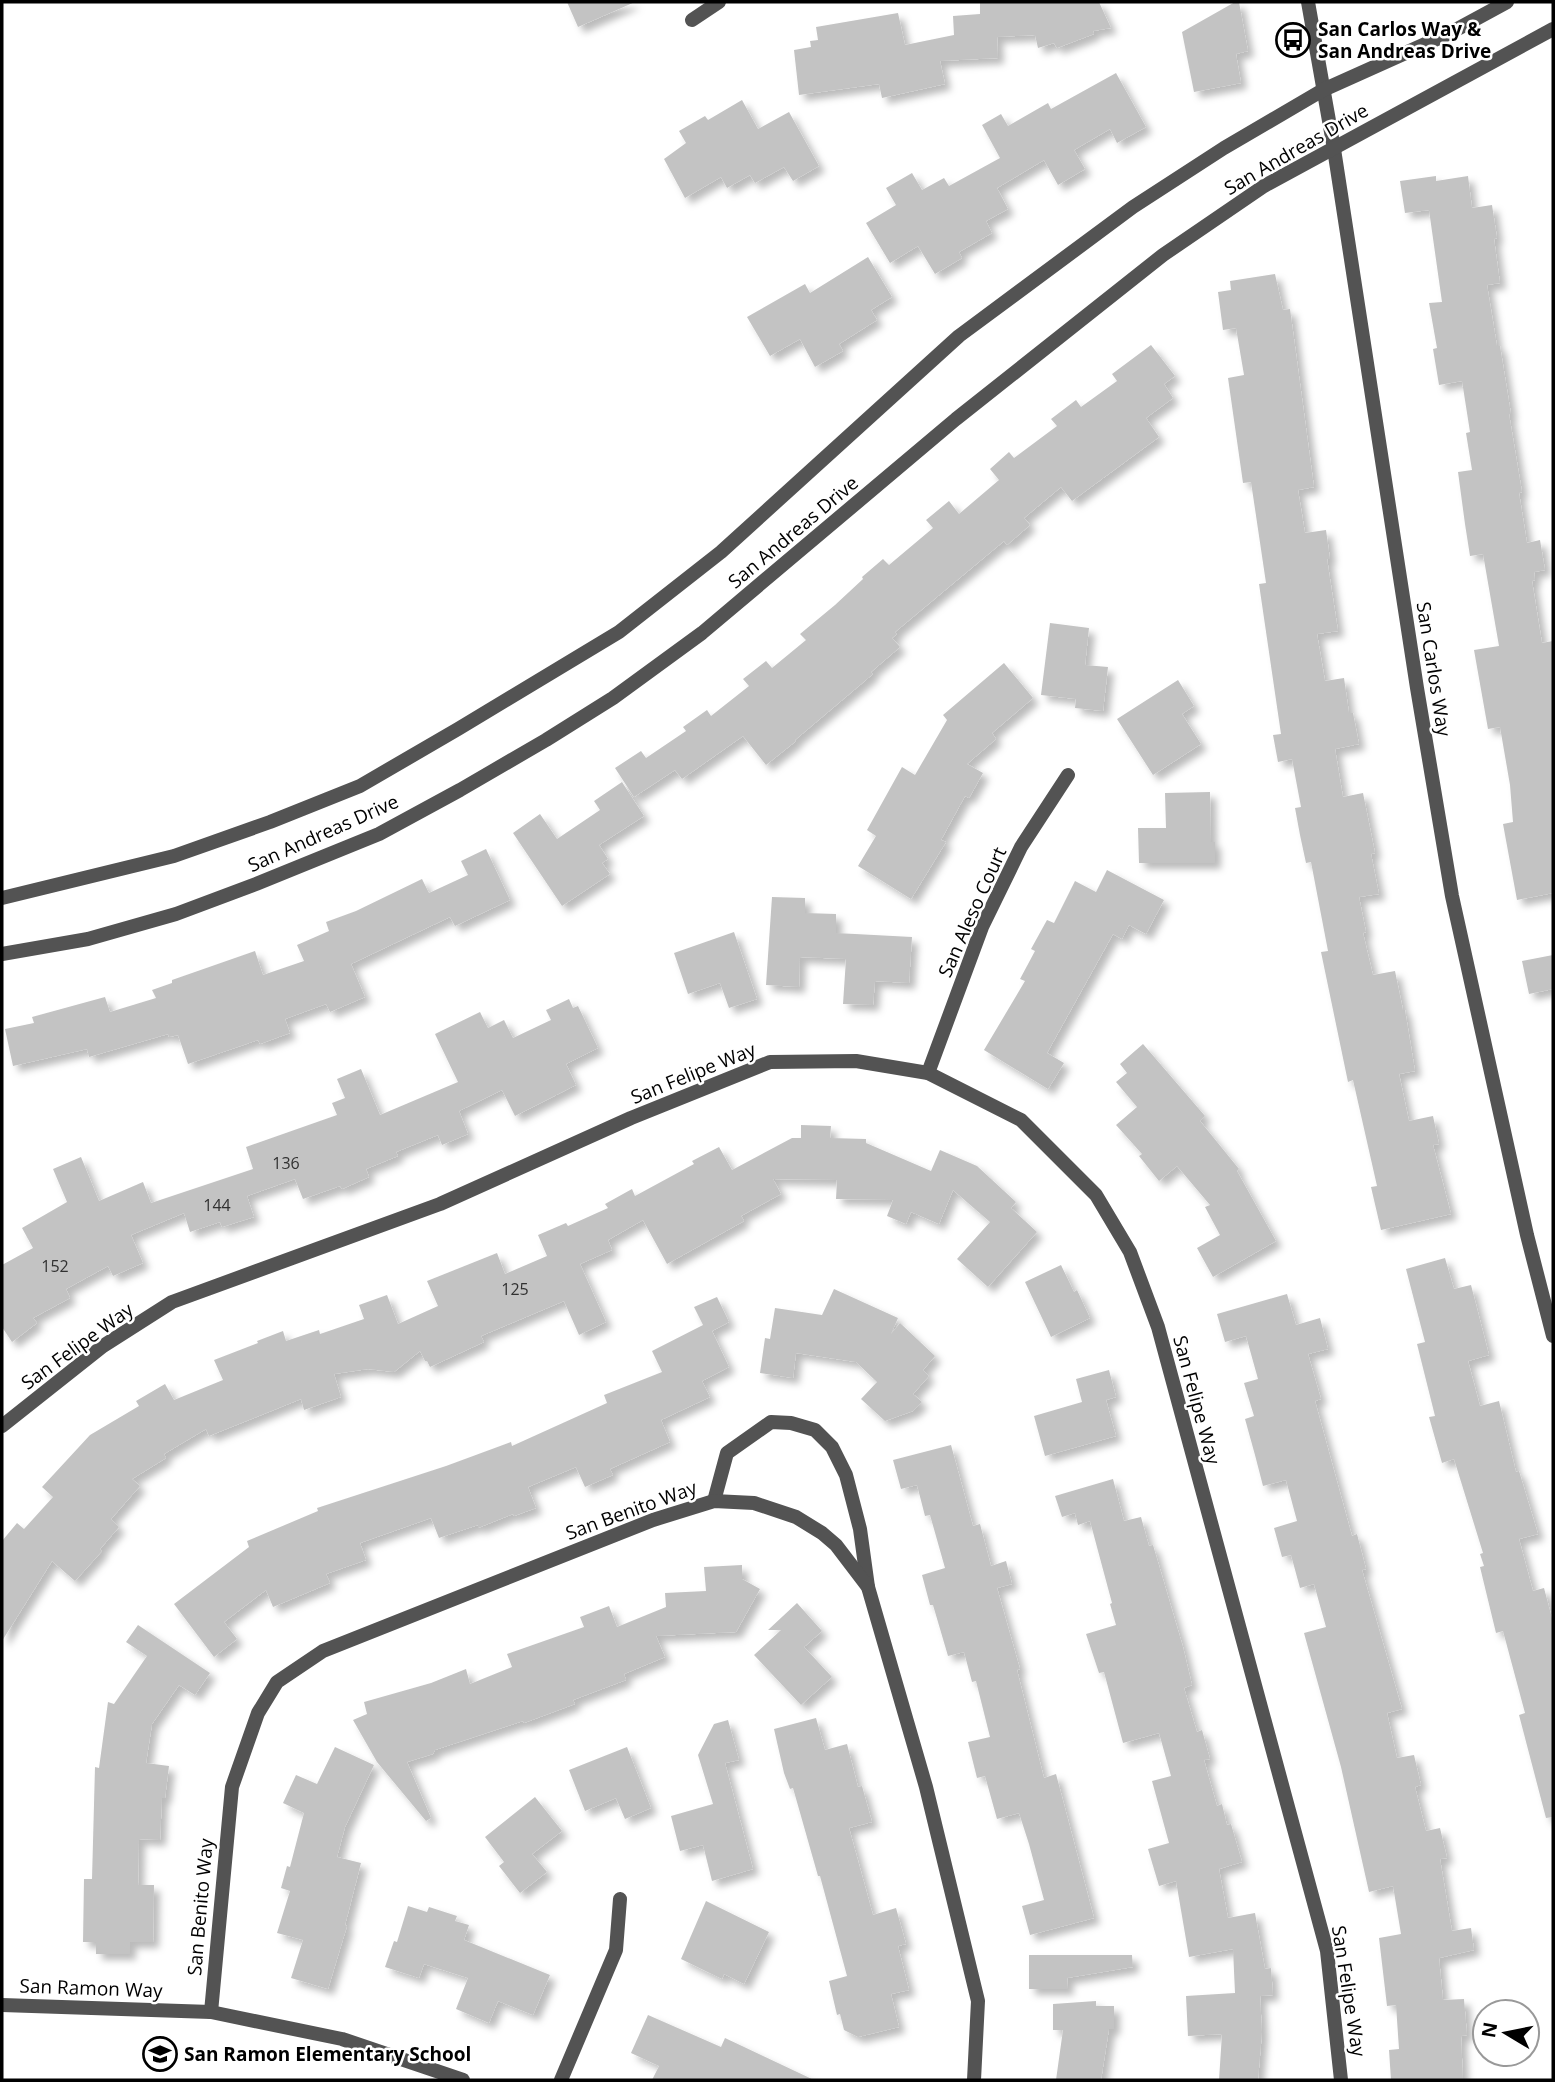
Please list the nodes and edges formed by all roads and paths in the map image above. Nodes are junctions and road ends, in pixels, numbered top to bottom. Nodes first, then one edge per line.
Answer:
1 (719, 2) edge
2 (1308, 2) edge
3 (1507, 2) edge
4 (692, 20) dead end
5 (1553, 29) edge
6 (1323, 90) junction
7 (1334, 149) junction
8 (1068, 775) dead end
9 (2, 898) edge
10 (2, 954) edge
11 (928, 1073) junction
12 (1553, 1336) edge
13 (2, 1426) edge
14 (714, 1501) junction
15 (868, 1587) junction
16 (620, 1899) dead end
17 (2, 2005) edge
18 (211, 2012) junction
19 (457, 2079) edge
20 (561, 2080) edge
21 (974, 2080) edge
22 (1341, 2080) edge

1 - 4 street
2 - 6 street, San Carlos Way
3 - 6 street, San Andreas Drive
5 - 7 street, San Andreas Drive
6 - 7 street, San Carlos Way
6 - 9 street, San Andreas Drive
7 - 10 street, San Andreas Drive
7 - 12 street, San Carlos Way
8 - 11 street, San Aleso Court
11 - 13 street, San Felipe Way
11 - 22 street, San Felipe Way
14 - 15 street, San Benito Way
14 - 15 street
14 - 18 street, San Benito Way
15 - 21 street, San Benito Way
16 - 20 street
17 - 18 street, San Ramon Way
18 - 19 street, San Ramon Way

